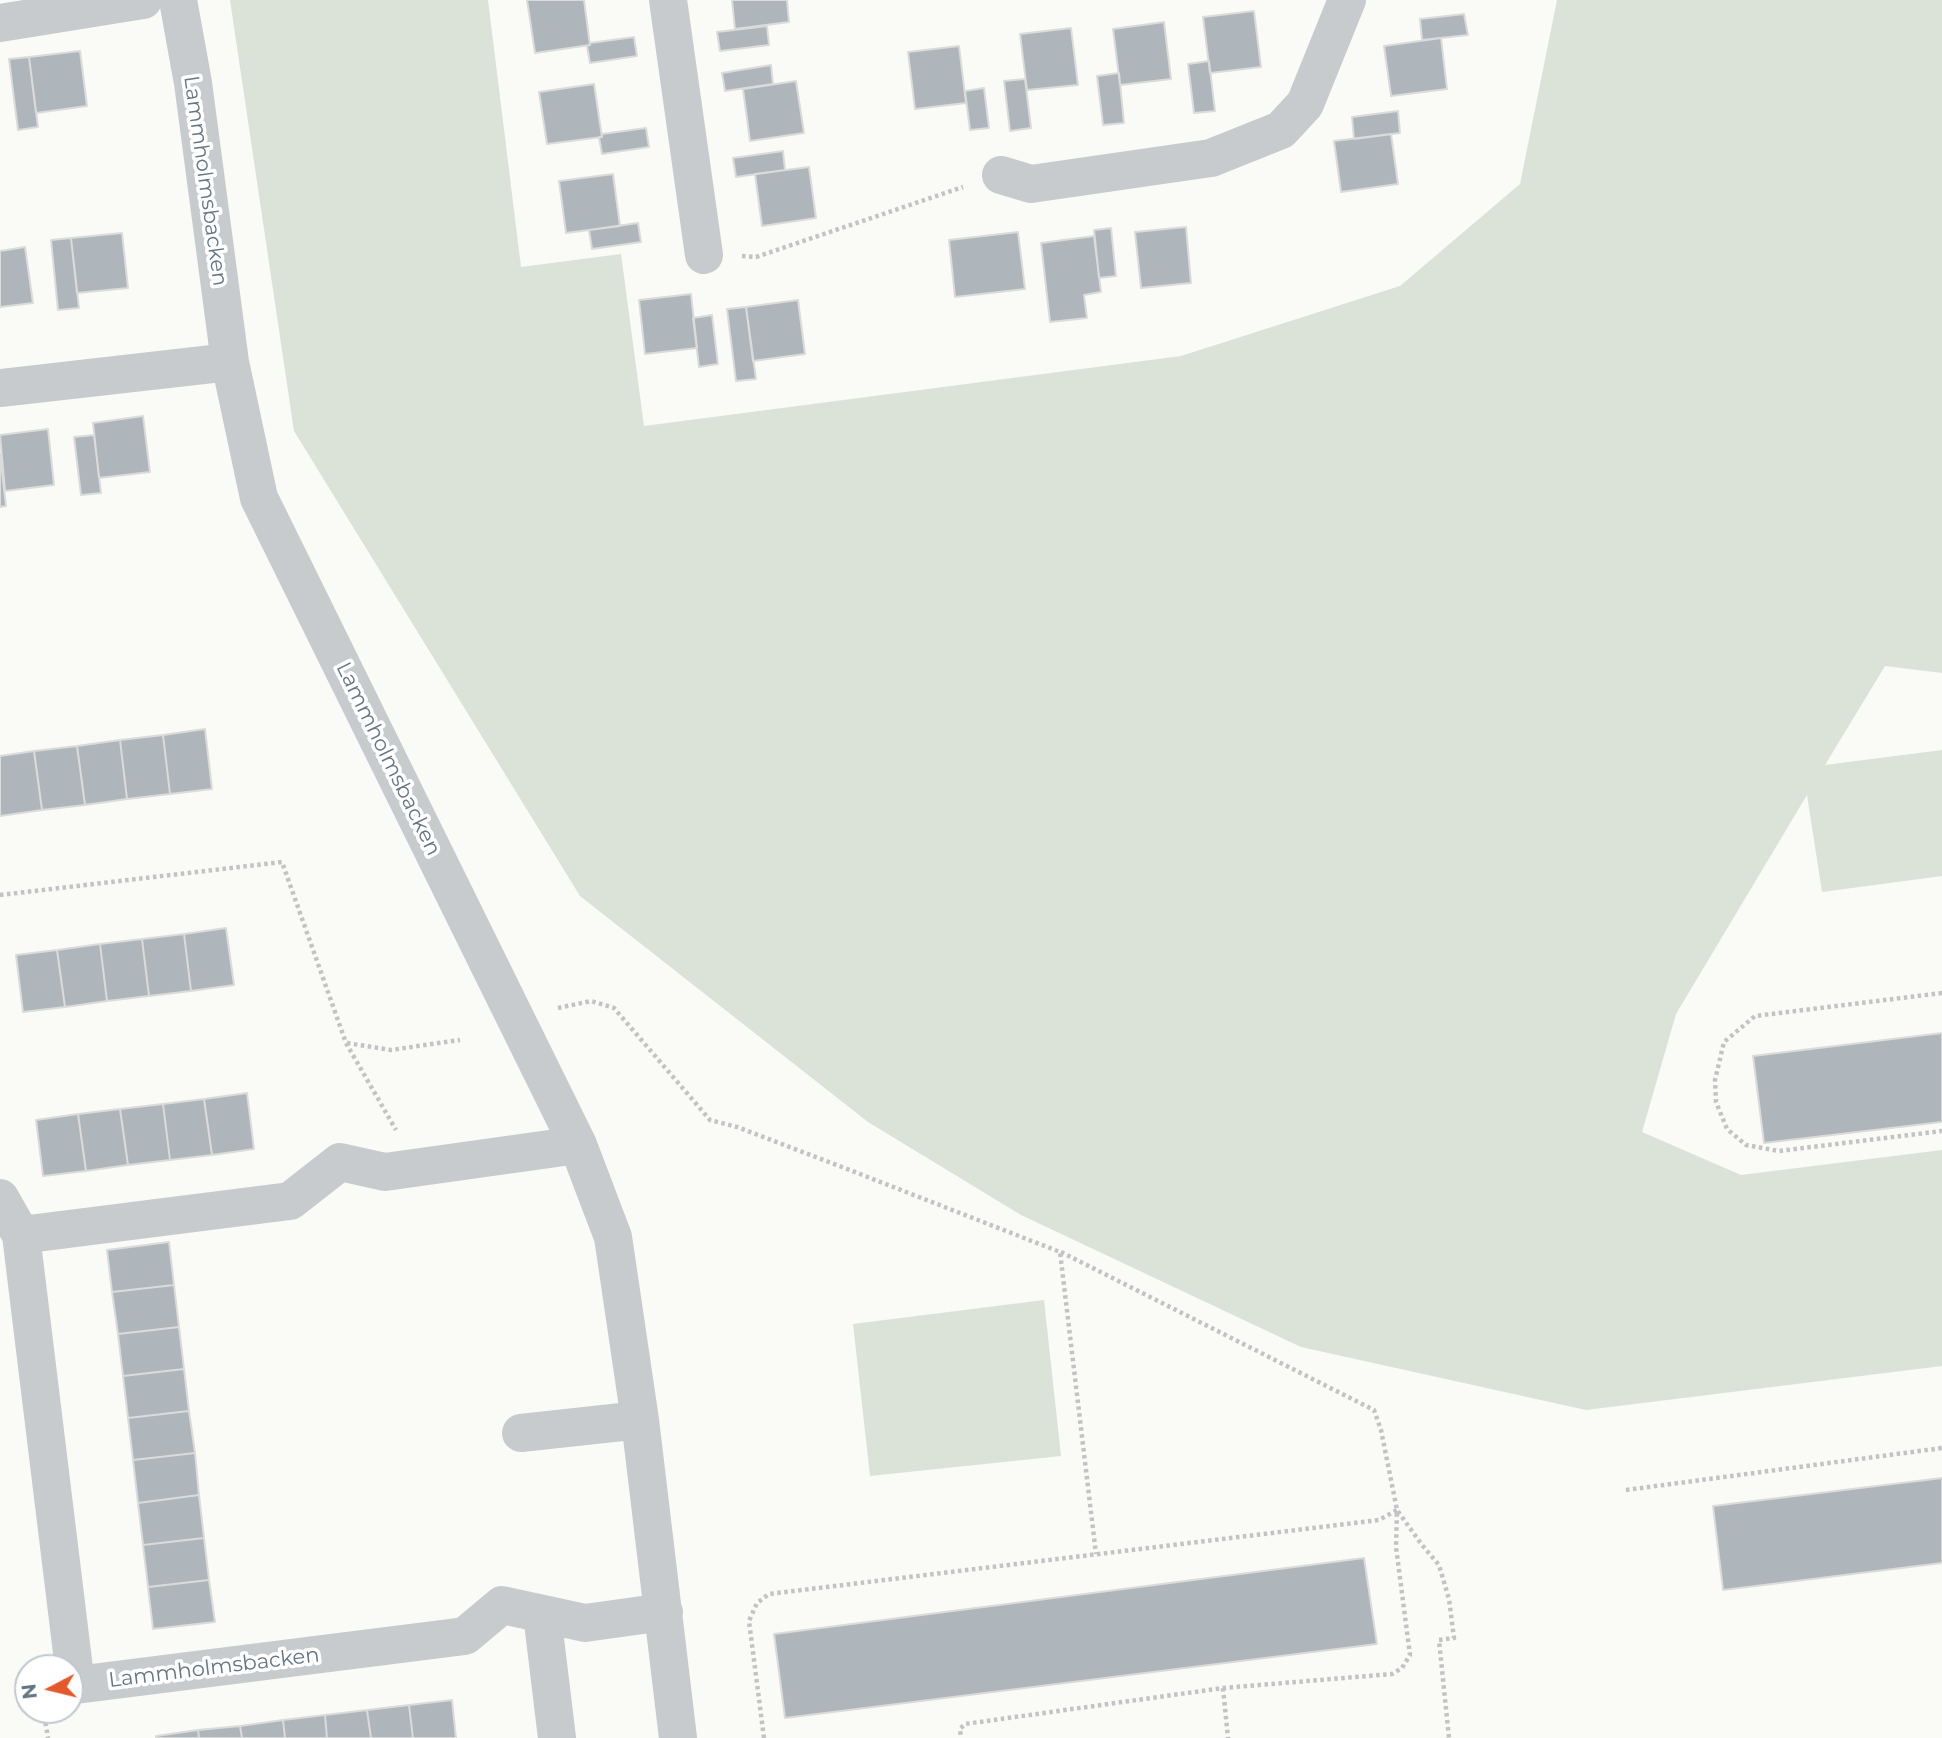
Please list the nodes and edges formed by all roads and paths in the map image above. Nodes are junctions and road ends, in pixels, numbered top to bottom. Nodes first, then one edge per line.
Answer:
1 (143, 0) edge
2 (178, 0) edge
3 (668, 0) edge
4 (1348, 0) edge
5 (0, 23) edge
6 (1001, 175) joint
7 (704, 255) joint
8 (230, 362) junction
9 (0, 388) edge
10 (0, 895) edge
11 (1942, 993) edge
12 (558, 1008) dead end
13 (460, 1040) dead end
14 (346, 1043) junction
15 (1942, 1130) edge
16 (578, 1145) junction
17 (417, 1167) junction
18 (0, 1198) edge
19 (21, 1235) junction
20 (1060, 1252) junction
21 (640, 1420) junction
22 (522, 1433) dead end
23 (1942, 1448) edge
24 (1626, 1490) dead end
25 (1397, 1510) junction
26 (1096, 1554) junction
27 (664, 1612) junction
28 (542, 1614) junction
29 (1223, 1688) junction
30 (557, 1738) edge
31 (678, 1738) edge
32 (764, 1738) edge
33 (961, 1738) edge
34 (1228, 1738) edge
35 (1449, 1738) edge

1 - 5 street
2 - 8 street, Lammholmsbacken
3 - 7 street
4 - 6 street
6 - 7 path
8 - 9 street
8 - 16 street, Lammholmsbacken
10 - 14 path
11 - 15 path
12 - 20 path
13 - 14 path
14 - 17 path
16 - 17 street
16 - 21 street, Lammholmsbacken
17 - 19 street
18 - 19 street, Lammholmsbacken
19 - 28 street, Lammholmsbacken
20 - 25 path
20 - 26 path
21 - 22 street
21 - 27 street, Lammholmsbacken
23 - 24 path
25 - 26 path
25 - 29 path
25 - 35 path
26 - 32 path
27 - 28 street, Lammholmsbacken
27 - 31 street, Lammholmsbacken
28 - 30 street
29 - 33 path
29 - 34 path

